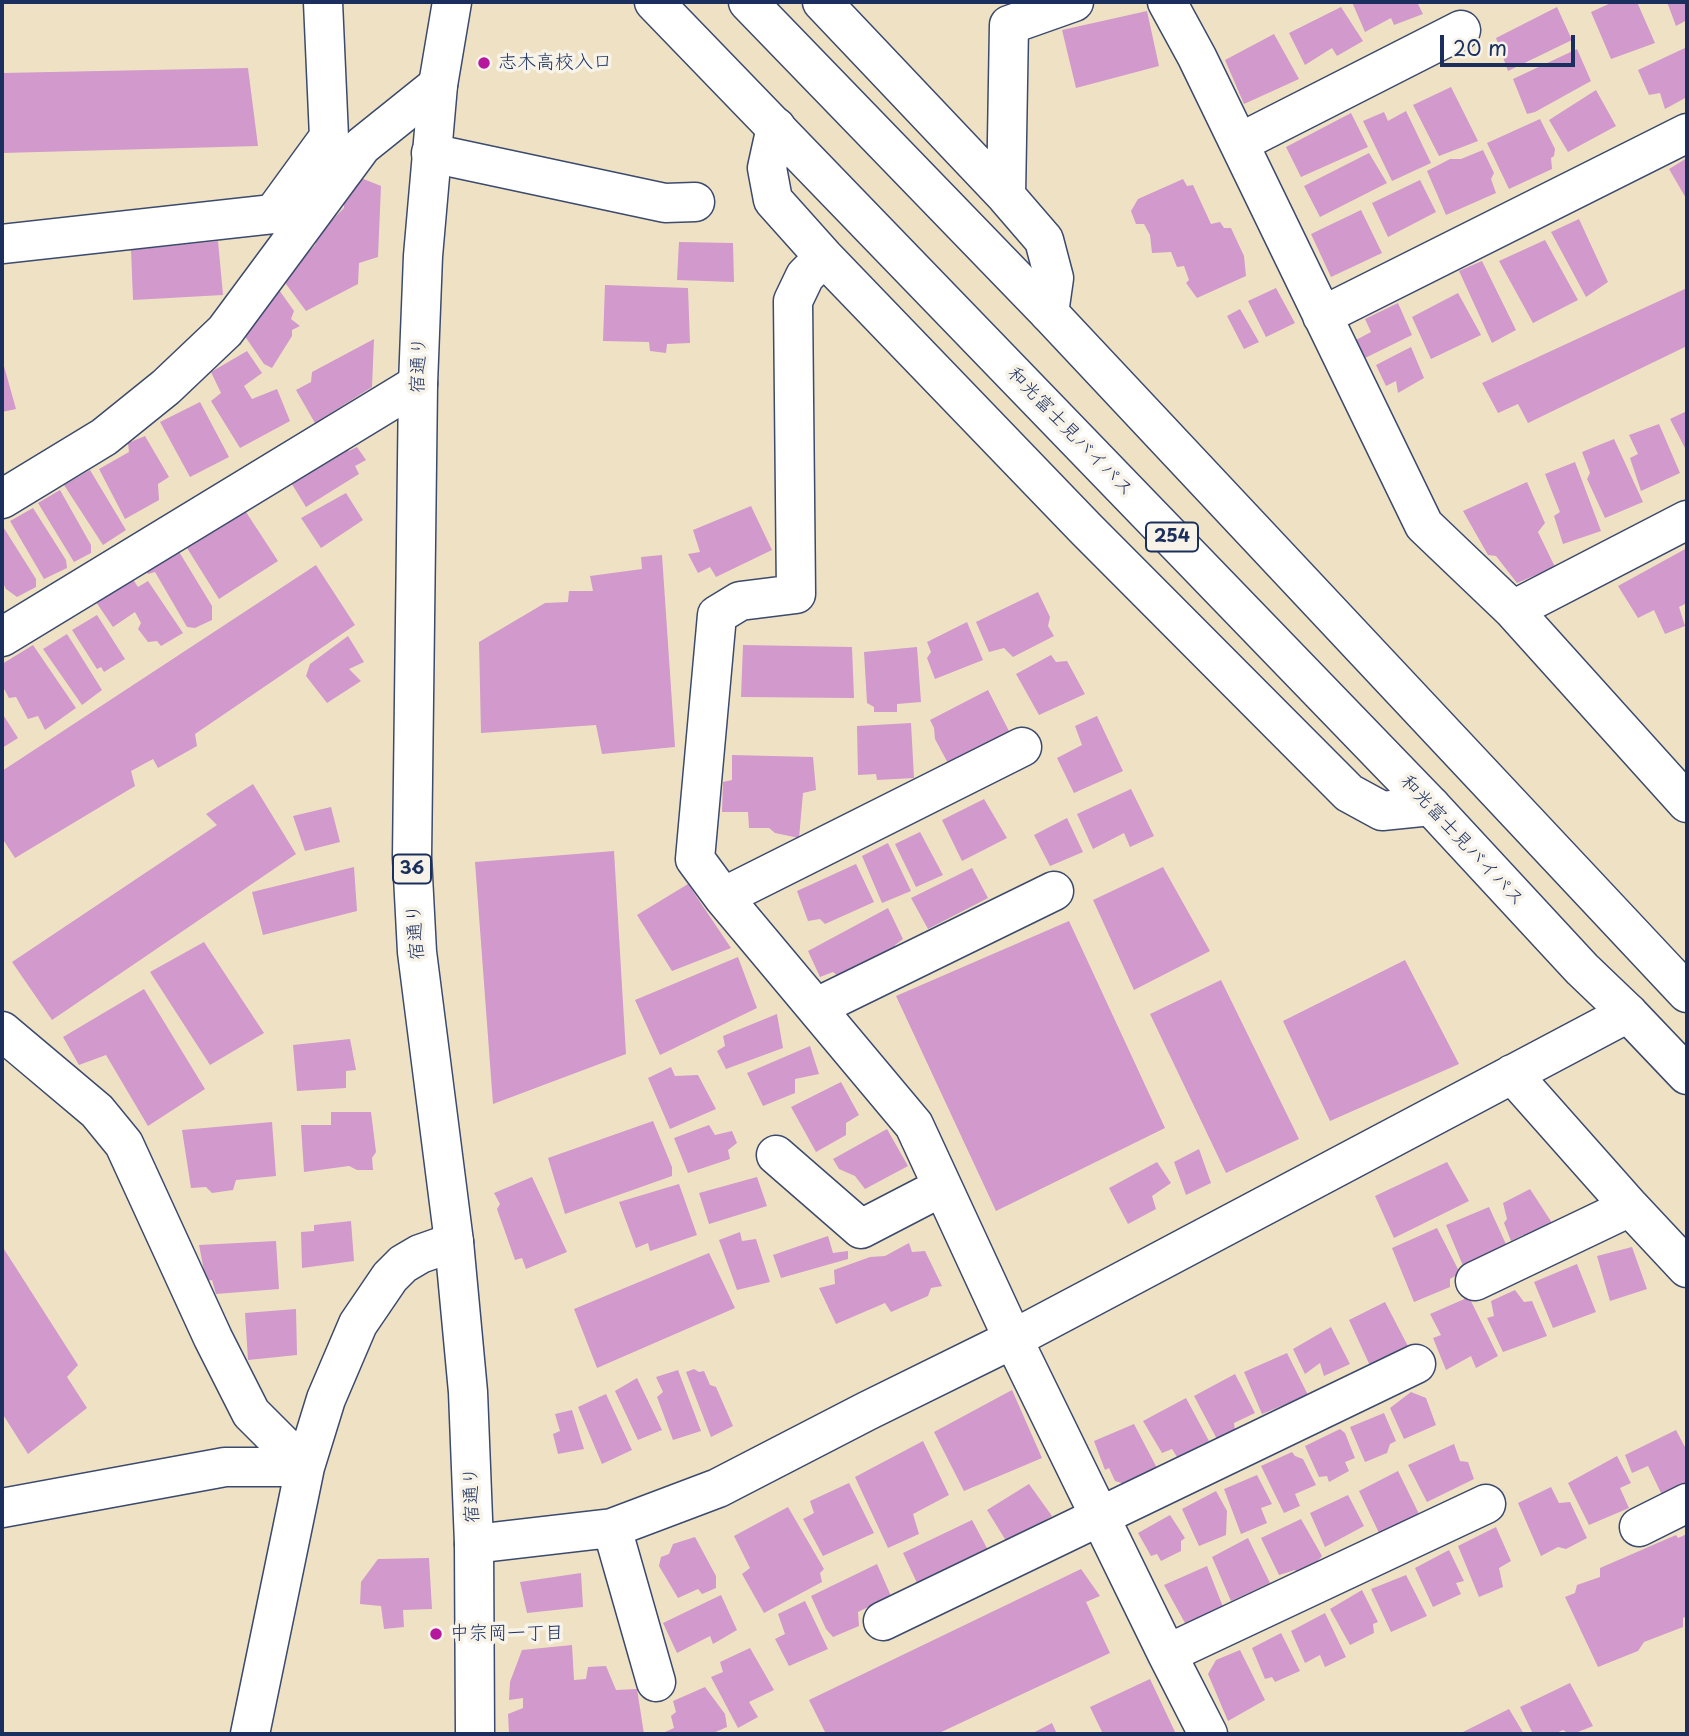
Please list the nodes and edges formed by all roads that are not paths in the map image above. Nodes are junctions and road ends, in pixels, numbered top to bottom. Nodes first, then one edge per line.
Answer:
1 (323, 2) edge
2 (452, 2) edge
3 (654, 2) edge
4 (822, 2) edge
5 (1074, 2) edge
6 (1167, 2) edge
7 (753, 3) edge
8 (1008, 13) edge
9 (1461, 30) dead end
10 (438, 85) junction
11 (776, 127) junction
12 (1687, 133) edge
13 (1239, 144) junction
14 (430, 153) junction
15 (1006, 196) junction
16 (695, 202) dead end
17 (2, 244) edge
18 (824, 257) junction
19 (1049, 313) junction
20 (1322, 316) junction
21 (418, 384) junction
22 (2, 499) edge
23 (1687, 520) edge
24 (1513, 610) junction
25 (2, 637) edge
26 (1022, 747) dead end
27 (1687, 803) edge
28 (1431, 806) junction
29 (1054, 891) dead end
30 (723, 897) junction
31 (1686, 988) edge
32 (817, 1007) junction
33 (1628, 1013) junction
34 (2, 1031) edge
35 (1513, 1074) junction
36 (1687, 1075) edge
37 (776, 1155) dead end
38 (942, 1187) junction
39 (1630, 1207) junction
40 (454, 1242) junction
41 (1687, 1268) edge
42 (1475, 1281) dead end
43 (1013, 1339) junction
44 (1416, 1364) dead end
45 (305, 1467) junction
46 (1687, 1503) edge
47 (1486, 1504) dead end
48 (2, 1508) edge
49 (1100, 1515) junction
50 (1639, 1527) dead end
51 (612, 1528) junction
52 (474, 1544) junction
53 (883, 1621) dead end
54 (1167, 1654) junction
55 (656, 1682) dead end
56 (250, 1734) edge
57 (475, 1734) edge
58 (1208, 1734) edge

1 - 17 main road
2 - 10 main road, 宿通り / 36
3 - 11 main road, 和光富士見バイパス / 254
4 - 15 main road
5 - 8 main road
6 - 13 main road
7 - 19 main road
8 - 15 main road
9 - 13 main road
10 - 14 main road, 宿通り / 36
10 - 22 main road
11 - 18 main road
11 - 28 main road, 和光富士見バイパス / 254
12 - 20 main road
13 - 20 main road
14 - 16 main road
14 - 21 main road, 宿通り / 36
15 - 19 main road
18 - 28 main road
18 - 30 main road
19 - 31 main road
20 - 24 main road
21 - 25 main road
21 - 40 main road, 宿通り / 36
23 - 24 main road
24 - 27 main road
26 - 30 main road
28 - 33 main road, 和光富士見バイパス / 254
29 - 32 main road
30 - 32 main road
32 - 38 main road
33 - 35 main road
33 - 36 main road, 和光富士見バイパス / 254
34 - 45 main road
35 - 39 main road
35 - 43 main road
37 - 38 main road
38 - 43 main road
39 - 41 main road
39 - 42 main road
40 - 45 main road
40 - 52 main road, 宿通り / 36
43 - 49 main road
43 - 51 main road
44 - 49 main road
45 - 48 main road
45 - 56 main road
46 - 50 main road
47 - 54 main road
49 - 53 main road
49 - 54 main road
51 - 52 main road
51 - 55 main road
52 - 57 main road, 宿通り / 36
54 - 58 main road

